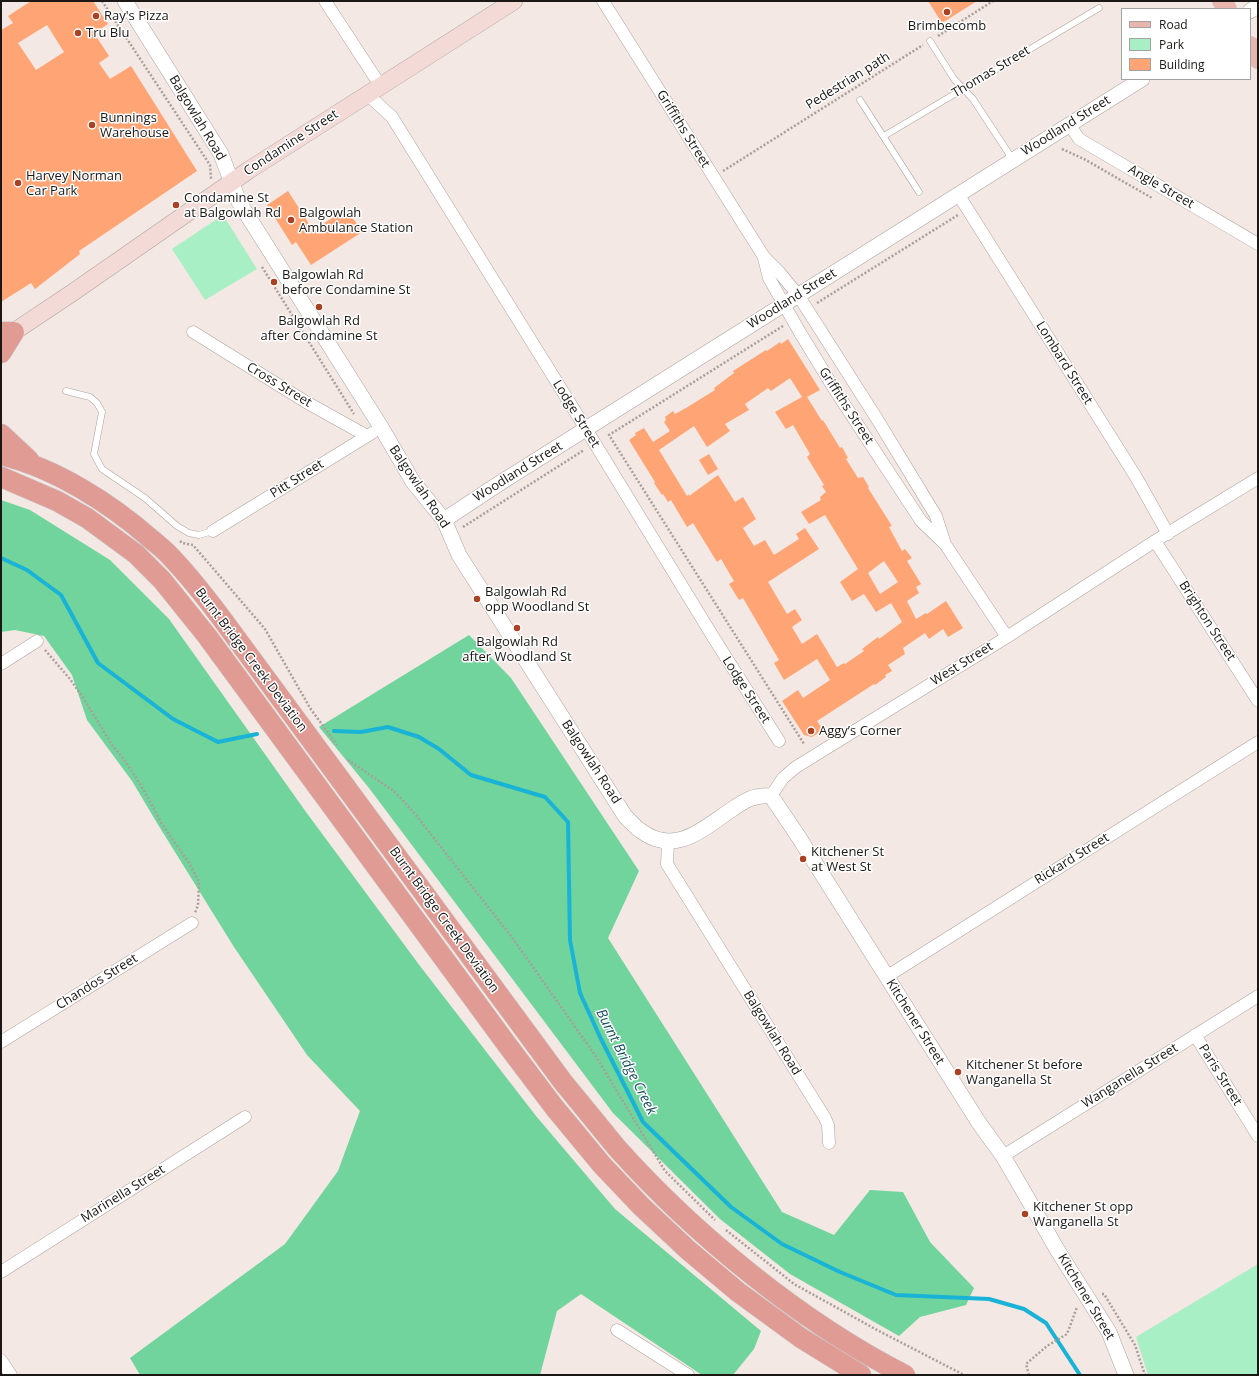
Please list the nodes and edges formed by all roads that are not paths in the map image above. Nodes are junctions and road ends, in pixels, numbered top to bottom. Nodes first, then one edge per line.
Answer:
1 (125, 1) edge
2 (325, 1) edge
3 (514, 1) edge
4 (603, 1) edge
5 (1099, 8) dead end
6 (930, 41) road end
7 (1251, 48) edge
8 (1258, 60) edge
9 (1140, 80) edge
10 (963, 88) junction
11 (373, 90) junction
12 (860, 100) dead end
13 (1069, 124) junction
14 (884, 136) junction
15 (1013, 160) junction
16 (232, 181) junction
17 (920, 192) dead end
18 (958, 194) junction
19 (1258, 244) edge
20 (764, 257) junction
21 (798, 295) junction
22 (784, 304) junction
23 (193, 332) dead end
24 (4, 338) edge
25 (1, 353) edge
26 (66, 391) dead end
27 (381, 428) junction
28 (586, 429) junction
29 (1, 434) edge
30 (367, 436) junction
31 (1, 455) edge
32 (36, 467) junction
33 (1, 477) edge
34 (1258, 478) edge
35 (444, 520) junction
36 (213, 531) joint
37 (1168, 534) junction
38 (1155, 541) junction
39 (945, 544) junction
40 (1007, 637) junction
41 (37, 641) road end
42 (1, 664) edge
43 (1258, 700) edge
44 (779, 741) dead end
45 (1258, 742) edge
46 (771, 796) junction
47 (668, 842) junction
48 (192, 923) road end
49 (886, 977) junction
50 (1258, 996) edge
51 (1195, 1035) junction
52 (1, 1042) edge
53 (245, 1117) dead end
54 (1258, 1136) edge
55 (829, 1143) dead end
56 (1002, 1156) junction
57 (1, 1272) edge
58 (617, 1330) dead end
59 (1, 1360) edge
60 (11, 1375) edge
61 (688, 1375) edge
62 (861, 1375) edge
63 (905, 1375) edge
64 (1126, 1375) edge

1 - 16 street, Balgowlah Road
2 - 11 street, Lodge Street
3 - 11 main road, Condamine Street
4 - 20 street, Griffiths Street
5 - 10 lane, Thomas Street
6 - 10 lane
7 - 8 main road
9 - 13 street, Woodland Street
10 - 14 lane, Thomas Street
10 - 15 lane
11 - 16 main road, Condamine Street
11 - 28 street, Lodge Street
12 - 14 lane
13 - 15 street, Woodland Street
13 - 19 street, Angle Street
14 - 17 lane
15 - 18 street, Woodland Street
16 - 24 main road, Condamine Street
16 - 27 street, Balgowlah Road
18 - 21 street, Woodland Street
18 - 37 street, Lombard Street
20 - 21 street, Griffiths Street
20 - 22 street, Griffiths Street
21 - 22 street, Woodland Street
21 - 39 street, Griffiths Street
22 - 28 street, Woodland Street
22 - 39 street, Griffiths Street
23 - 30 street, Cross Street
24 - 25 highway
26 - 36 lane
27 - 30 street, Pitt Street
27 - 35 street, Balgowlah Road
28 - 35 street, Woodland Street
28 - 44 street, Lodge Street
29 - 32 highway
30 - 36 street, Pitt Street
31 - 32 highway, Burnt Bridge Creek Deviation
32 - 63 highway, Burnt Bridge Creek Deviation
33 - 62 highway, Burnt Bridge Creek Deviation
34 - 37 street, West Street
35 - 47 street, Balgowlah Road
37 - 38 street, West Street
38 - 40 street, West Street
38 - 43 street, Brighton Street
39 - 40 street, Griffiths Street
40 - 46 street, West Street
41 - 42 street
45 - 49 street, Rickard Street
46 - 47 street
46 - 49 street, Kitchener Street
47 - 55 street, Balgowlah Road
48 - 52 street, Chandos Street
49 - 56 street, Kitchener Street
50 - 51 street, Wanganella Street
51 - 54 street, Paris Street
51 - 56 street, Wanganella Street
53 - 57 street, Marinella Street
56 - 64 street, Kitchener Street
58 - 61 street
59 - 60 street

